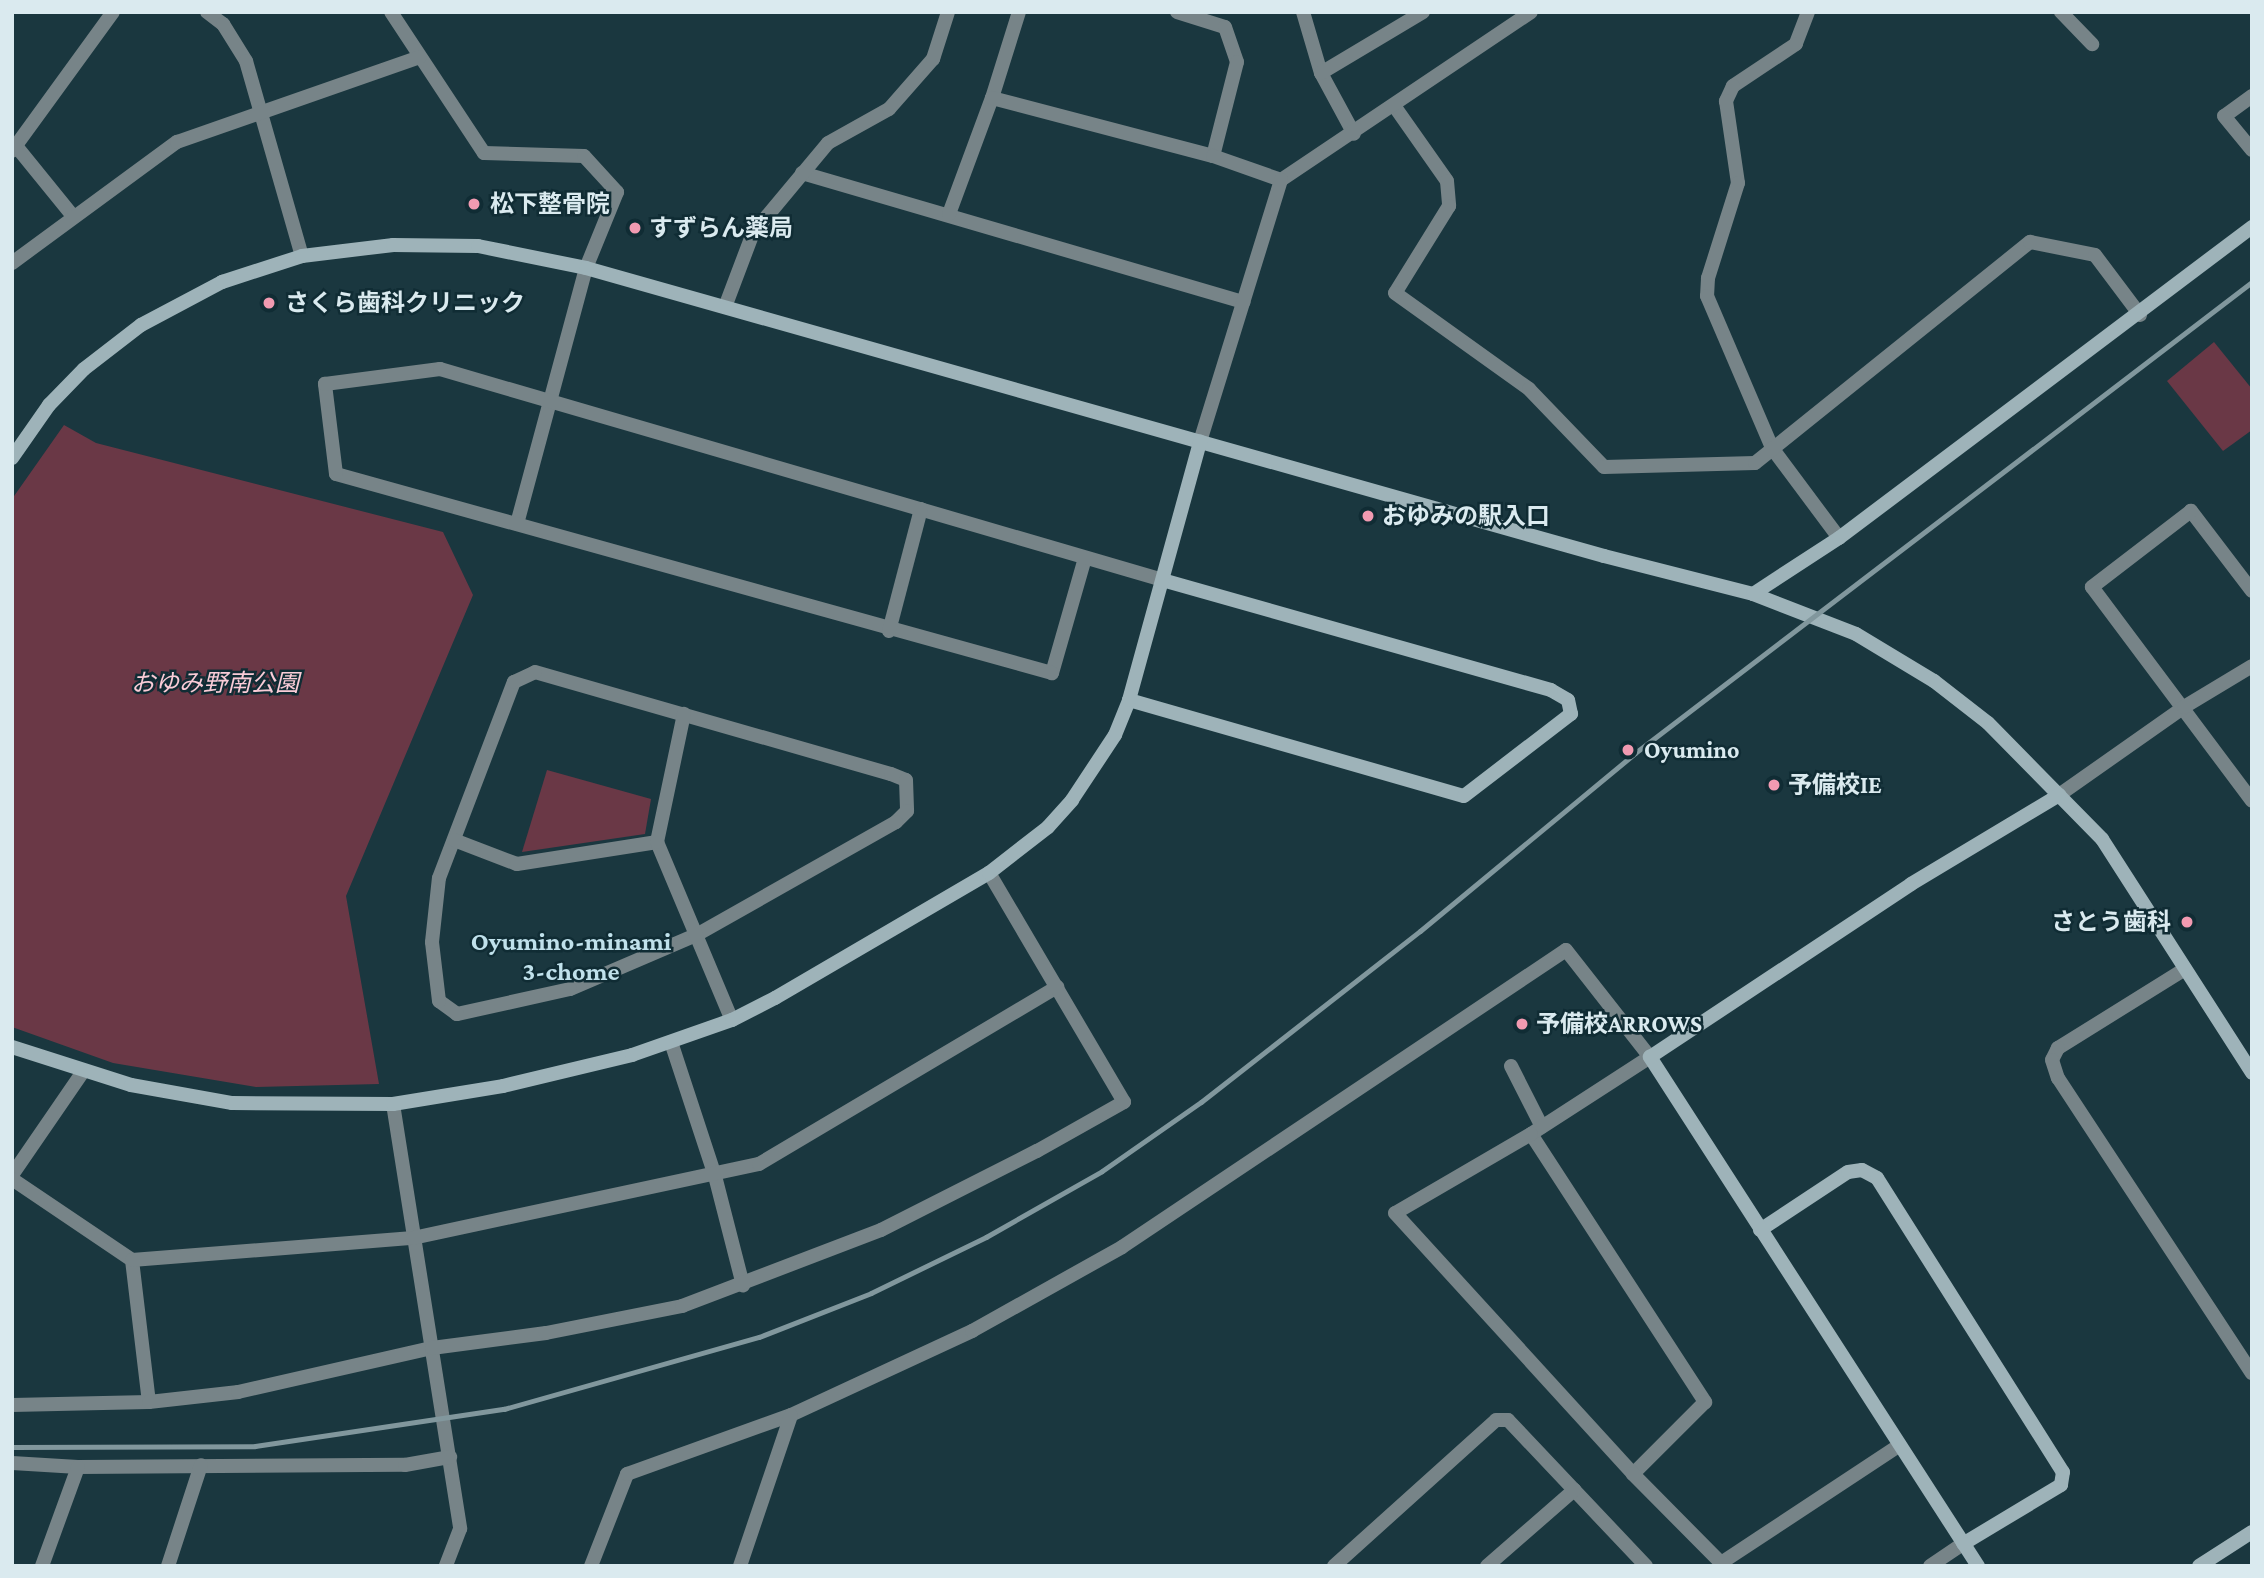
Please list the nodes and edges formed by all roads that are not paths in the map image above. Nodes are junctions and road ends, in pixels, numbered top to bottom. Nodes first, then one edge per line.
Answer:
1 (113, 12) edge
2 (207, 12) edge
3 (391, 12) edge
4 (947, 12) edge
5 (1019, 12) edge
6 (1177, 12) edge
7 (1303, 12) edge
8 (1423, 12) edge
9 (1531, 12) edge
10 (1808, 12) edge
11 (2061, 12) edge
12 (2092, 44) dead end
13 (420, 57) junction
14 (1321, 73) junction
15 (2252, 96) edge
16 (992, 98) junction
17 (1395, 107) junction
18 (263, 108) junction
19 (1354, 134) junction
20 (14, 148) edge
21 (2252, 150) edge
22 (1213, 156) junction
23 (802, 173) junction
24 (1281, 180) junction
25 (72, 215) junction
26 (949, 215) junction
27 (2252, 227) edge
28 (302, 256) junction
29 (12, 263) edge
30 (586, 268) junction
31 (1244, 302) junction
32 (725, 307) junction
33 (2140, 315) junction
34 (550, 402) junction
35 (1200, 442) junction
36 (1772, 448) junction
37 (12, 458) edge
38 (921, 509) junction
39 (517, 524) junction
40 (1839, 538) junction
41 (1086, 558) junction
42 (1163, 580) junction
43 (2252, 591) edge
44 (1753, 594) junction
45 (889, 631) junction
46 (2252, 666) edge
47 (1129, 700) junction
48 (2184, 707) junction
49 (684, 714) junction
50 (2059, 795) junction
51 (2252, 801) edge
52 (454, 840) junction
53 (657, 842) junction
54 (989, 873) junction
55 (695, 935) junction
56 (2185, 969) junction
57 (1057, 987) junction
58 (732, 1020) junction
59 (671, 1042) junction
60 (12, 1047) edge
61 (1650, 1057) junction
62 (1511, 1066) dead end
63 (82, 1073) junction
64 (2252, 1073) edge
65 (393, 1104) junction
66 (1536, 1130) junction
67 (715, 1176) junction
68 (12, 1177) edge
69 (1760, 1230) junction
70 (413, 1238) junction
71 (132, 1260) junction
72 (743, 1285) junction
73 (432, 1349) junction
74 (2252, 1373) edge
75 (149, 1402) junction
76 (12, 1405) edge
77 (791, 1415) junction
78 (1900, 1445) junction
79 (450, 1457) junction
80 (12, 1463) edge
81 (201, 1465) junction
82 (78, 1467) junction
83 (1633, 1474) junction
84 (1574, 1490) junction
85 (2252, 1532) edge
86 (1963, 1544) junction
87 (1723, 1564) edge
88 (42, 1566) edge
89 (168, 1566) edge
90 (446, 1566) edge
91 (591, 1566) edge
92 (740, 1566) edge
93 (1334, 1566) edge
94 (1487, 1566) edge
95 (1646, 1566) edge
96 (1930, 1566) edge
97 (1978, 1566) edge
98 (2199, 1566) edge

1 - 20 street
2 - 18 street
3 - 13 street
4 - 23 street
5 - 16 street
6 - 22 street
7 - 14 street
8 - 14 street
9 - 17 street
10 - 36 street
11 - 12 street
13 - 18 street
13 - 30 street
14 - 19 street
15 - 21 street
16 - 22 street
16 - 26 street
17 - 19 street
17 - 36 street
18 - 25 street
18 - 28 street
19 - 24 street
20 - 25 street
22 - 24 street
23 - 26 street
23 - 32 street
24 - 31 street
25 - 29 street
26 - 31 street
27 - 33 street
28 - 30 street
28 - 37 street
30 - 32 street
30 - 34 street
31 - 35 street
32 - 35 street
33 - 36 street
33 - 40 street
34 - 38 street
34 - 39 street
34 - 39 street
35 - 42 street
35 - 44 street
36 - 40 street
38 - 41 street
38 - 45 street
39 - 45 street
40 - 44 street
41 - 42 street
41 - 45 street
42 - 47 street
42 - 47 street
43 - 48 street
44 - 50 street
46 - 48 street
47 - 54 street
48 - 50 street
48 - 51 street
49 - 52 street
49 - 53 street
49 - 55 street
50 - 56 street
50 - 61 street
52 - 53 street
52 - 55 street
53 - 55 street
54 - 57 street
54 - 58 street
55 - 58 street
56 - 64 street
56 - 74 street
57 - 67 street
57 - 72 street
58 - 59 street
59 - 65 street
59 - 67 street
60 - 63 street
61 - 66 street
61 - 69 street
61 - 77 street
62 - 66 street
63 - 65 street
63 - 68 street
65 - 70 street
66 - 83 street
66 - 83 street
67 - 70 street
67 - 72 street
68 - 71 street
69 - 78 street
69 - 86 street
70 - 71 street
70 - 73 street
71 - 75 street
72 - 73 street
73 - 75 street
73 - 79 street
75 - 76 street
77 - 91 street
77 - 92 street
78 - 86 street
78 - 87 street
79 - 81 street
79 - 90 street
80 - 82 street
81 - 82 street
81 - 89 street
82 - 88 street
83 - 87 street
84 - 93 street
84 - 94 street
84 - 95 street
85 - 98 street
86 - 96 street
86 - 97 street

